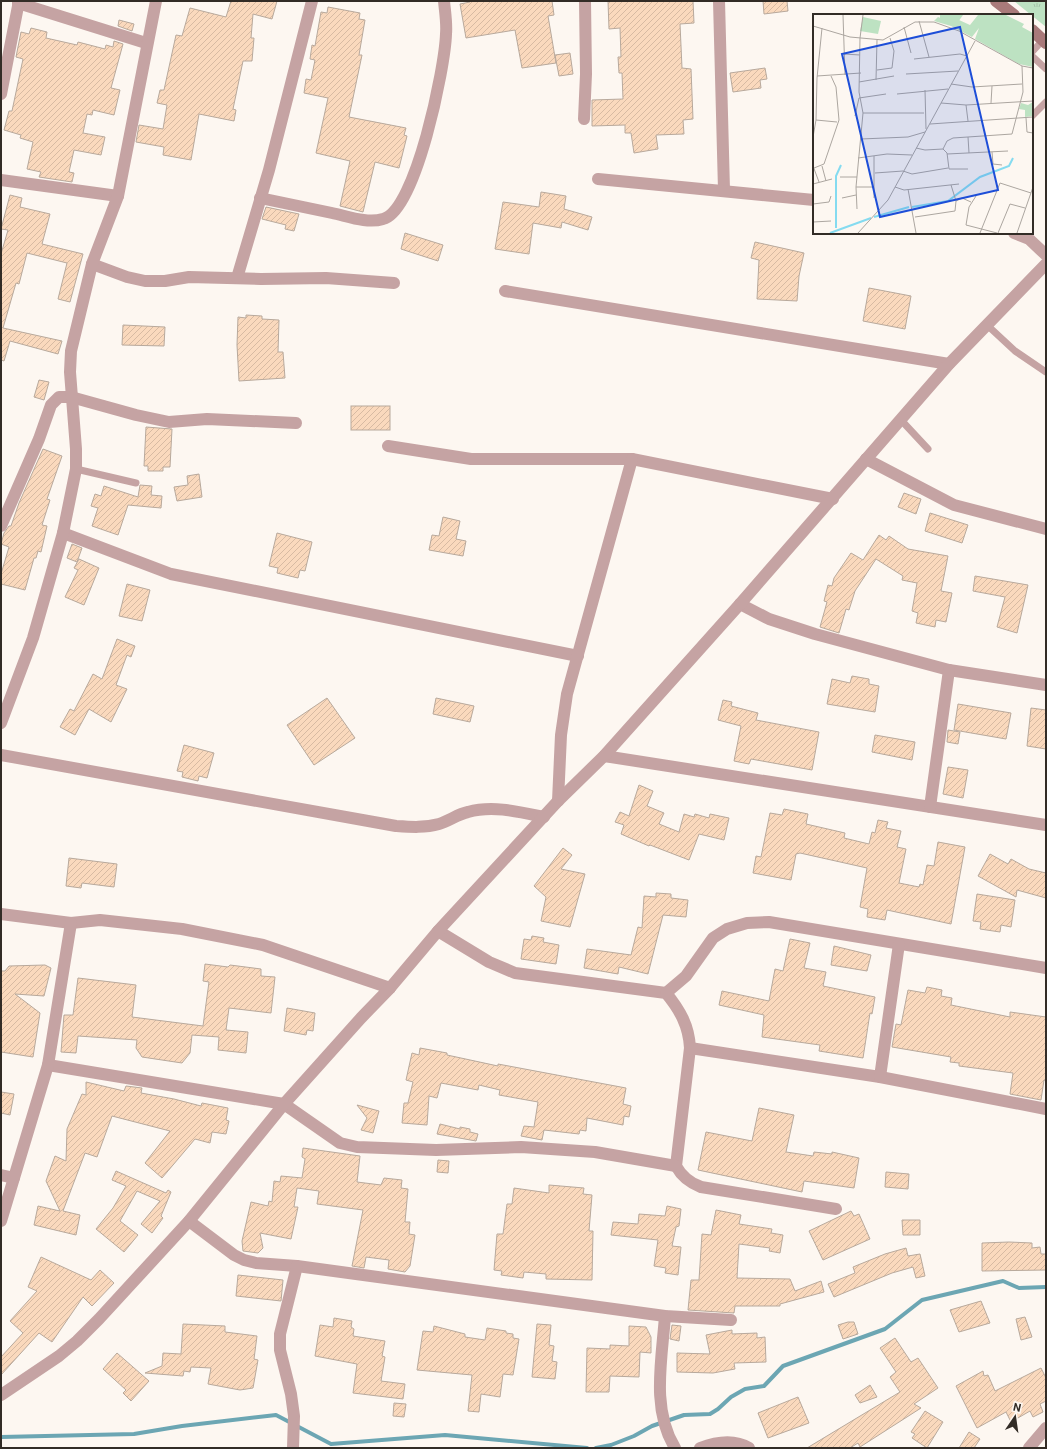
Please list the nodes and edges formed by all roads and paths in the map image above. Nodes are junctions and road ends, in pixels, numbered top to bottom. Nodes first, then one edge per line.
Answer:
1 (156, 1) edge
2 (312, 1) edge
3 (444, 1) edge
4 (585, 1) edge
5 (719, 1) edge
6 (996, 1) edge
7 (19, 2) edge
8 (1013, 14) edge
9 (1033, 31) edge
10 (1044, 41) edge
11 (146, 43) junction
12 (1033, 51) edge
13 (1033, 57) edge
14 (1046, 69) edge
15 (1, 94) edge
16 (1046, 102) edge
17 (1033, 115) edge
18 (584, 119) dead end
19 (598, 179) dead end
20 (1, 180) edge
21 (724, 190) junction
22 (118, 196) junction
23 (260, 198) junction
24 (813, 200) edge
25 (1016, 234) edge
26 (1046, 255) edge
27 (92, 264) junction
28 (1046, 264) edge
29 (237, 278) junction
30 (394, 283) dead end
31 (505, 291) dead end
32 (987, 325) junction
33 (949, 364) junction
34 (1046, 372) edge
35 (71, 396) junction
36 (901, 420) junction
37 (296, 423) dead end
38 (388, 446) dead end
39 (928, 449) dead end
40 (866, 459) junction
41 (632, 460) junction
42 (76, 469) junction
43 (136, 484) dead end
44 (833, 499) junction
45 (1, 526) edge
46 (1046, 529) edge
47 (63, 533) junction
48 (740, 604) junction
49 (578, 656) junction
50 (949, 670) junction
51 (1046, 686) edge
52 (1, 723) edge
53 (1, 754) edge
54 (604, 756) junction
55 (558, 801) junction
56 (930, 807) junction
57 (544, 817) junction
58 (1046, 825) edge
59 (1, 914) edge
60 (71, 923) junction
61 (438, 931) junction
62 (899, 944) junction
63 (1046, 968) edge
64 (390, 988) junction
65 (666, 993) junction
66 (690, 1048) junction
67 (48, 1065) junction
68 (880, 1077) junction
69 (284, 1104) junction
70 (1046, 1110) edge
71 (676, 1166) junction
72 (1, 1175) edge
73 (14, 1178) junction
74 (836, 1209) dead end
75 (1, 1221) edge
76 (188, 1221) junction
77 (297, 1266) junction
78 (665, 1316) junction
79 (730, 1320) dead end
80 (1, 1395) edge
81 (1046, 1428) edge
82 (292, 1443) edge
83 (675, 1448) edge
84 (700, 1448) edge
85 (749, 1448) edge
86 (1029, 1448) edge

1 - 11 street
2 - 23 street
3 - 23 street
4 - 18 street
5 - 21 street
6 - 8 street
7 - 11 street
7 - 15 street
9 - 10 street
10 - 12 lane
11 - 22 street
13 - 14 lane
16 - 17 lane
19 - 21 street
20 - 22 street
21 - 24 street
22 - 27 street
23 - 29 street
25 - 26 street
27 - 29 street
27 - 35 street
28 - 32 street
29 - 30 street
31 - 33 street
32 - 33 street
32 - 34 lane
33 - 36 street
35 - 37 street
35 - 42 street
35 - 45 street
36 - 39 lane
36 - 40 street
38 - 41 street
40 - 44 street
40 - 46 street
41 - 44 street
41 - 49 street
42 - 43 lane
42 - 47 street
44 - 48 street
47 - 49 street
47 - 52 street
48 - 50 street
48 - 54 street
49 - 55 street
50 - 51 street
50 - 56 street
53 - 57 street
54 - 55 street
54 - 56 street
55 - 57 street
56 - 58 street
57 - 61 street
59 - 60 street
60 - 64 street
60 - 67 street
61 - 64 street
61 - 65 street
62 - 63 street
62 - 65 street
62 - 68 street
64 - 69 street
65 - 66 street
66 - 68 street
66 - 71 street
67 - 69 street
67 - 73 street
68 - 70 street
69 - 71 street
69 - 76 street
71 - 74 street
72 - 73 street
73 - 75 street
76 - 77 street
76 - 80 street
77 - 78 street
77 - 82 street
78 - 79 street
78 - 83 street
81 - 86 street
84 - 85 street

